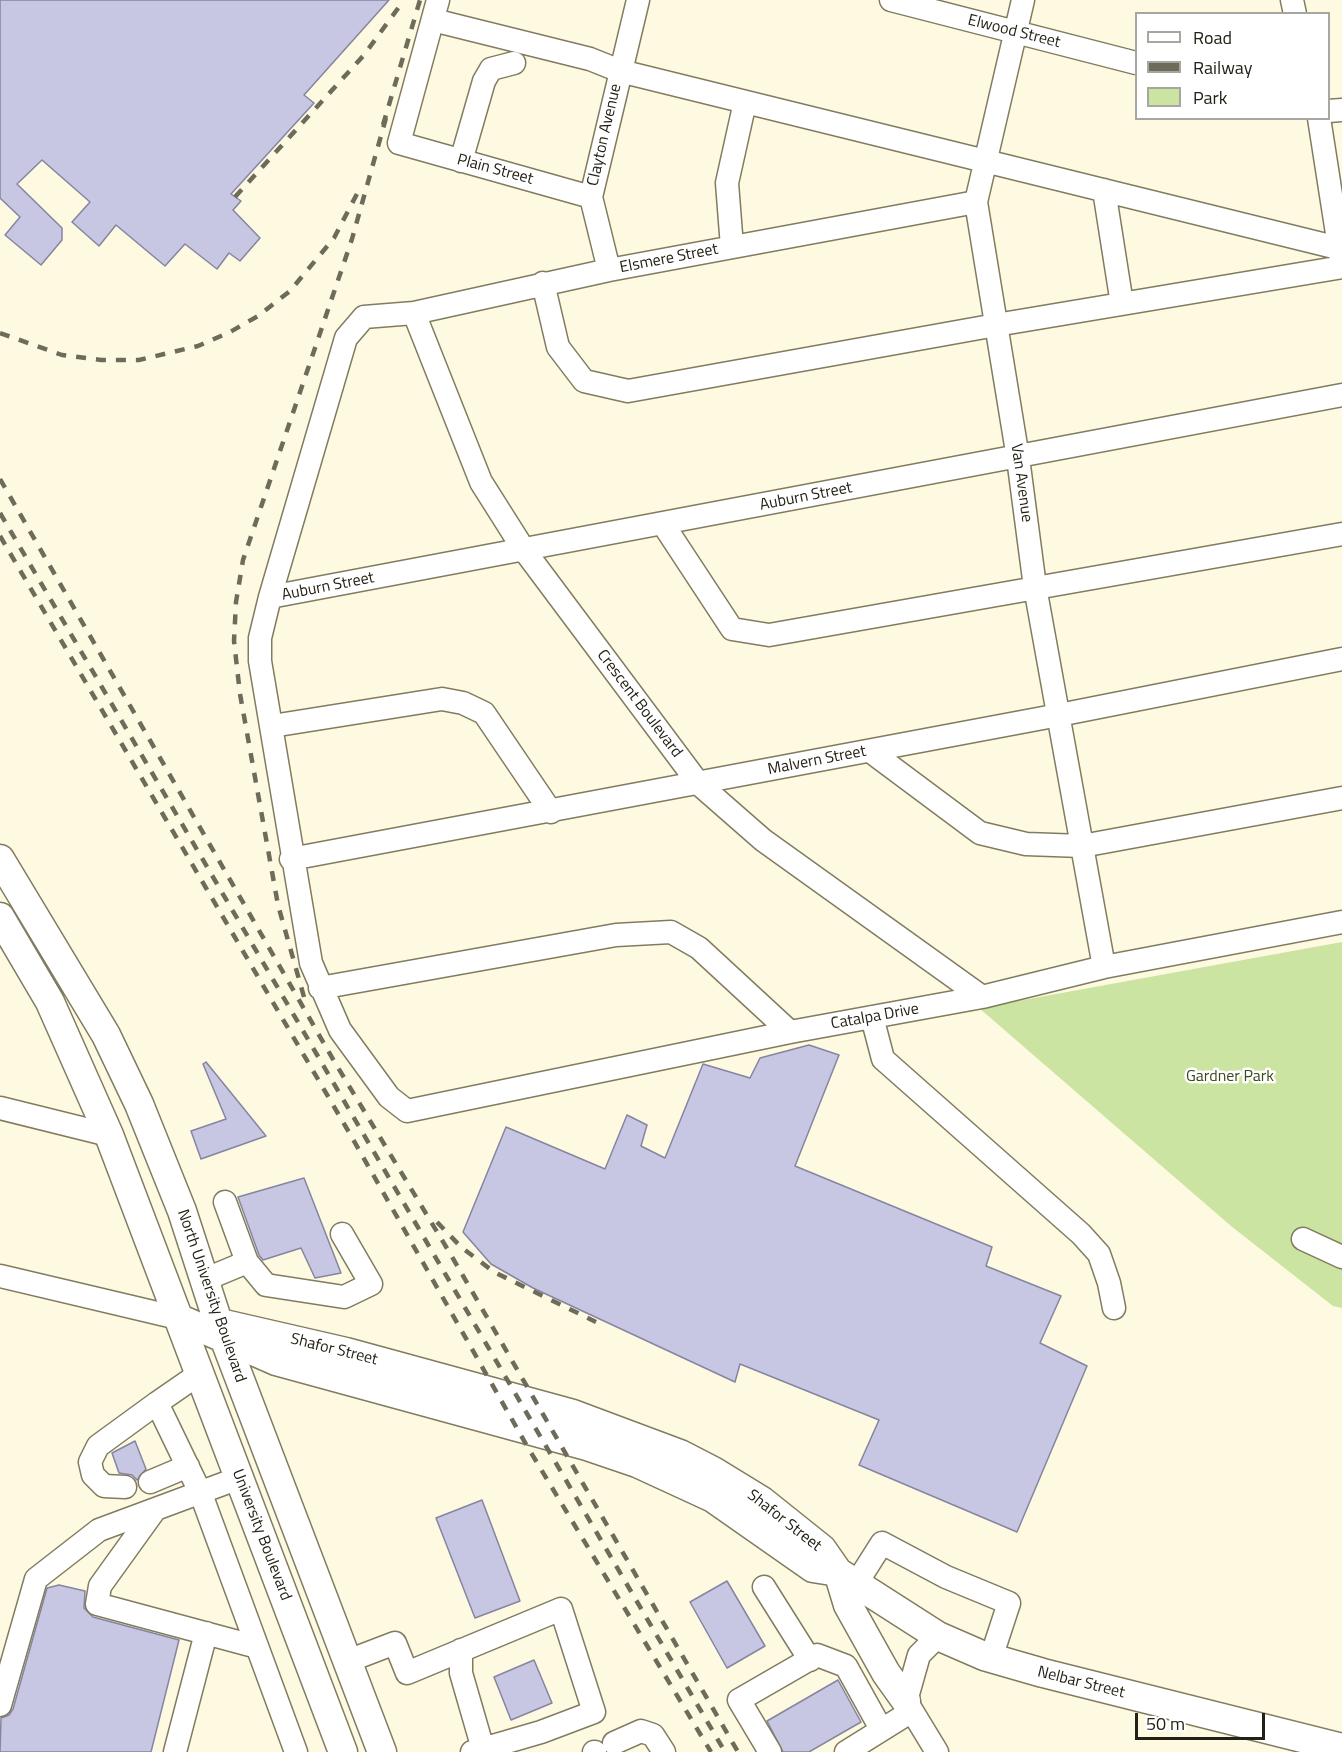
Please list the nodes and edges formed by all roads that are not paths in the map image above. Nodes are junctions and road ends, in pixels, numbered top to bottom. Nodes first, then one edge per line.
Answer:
1 (638, 0) edge
2 (891, 0) edge
3 (1023, 0) edge
4 (435, 10) edge
5 (1015, 32) junction
6 (1135, 62) edge
7 (514, 63) dead end
8 (620, 71) junction
9 (745, 102) junction
10 (1319, 120) edge
11 (984, 160) junction
12 (461, 161) junction
13 (1104, 190) junction
14 (591, 197) junction
15 (976, 202) junction
16 (732, 247) junction
17 (1341, 260) edge
18 (609, 270) junction
19 (543, 283) junction
20 (1122, 304) junction
21 (414, 313) junction
22 (996, 325) junction
23 (1342, 395) edge
24 (1018, 458) junction
25 (663, 524) junction
26 (1342, 534) edge
27 (524, 550) junction
28 (1035, 587) junction
29 (270, 597) junction
30 (1342, 659) edge
31 (1059, 715) junction
32 (272, 726) junction
33 (870, 751) junction
34 (699, 784) junction
35 (1342, 798) edge
36 (551, 812) junction
37 (1082, 846) junction
38 (291, 858) junction
39 (0, 859) edge
40 (0, 917) edge
41 (1342, 922) edge
42 (10, 948) edge
43 (1104, 967) junction
44 (321, 988) junction
45 (982, 997) junction
46 (872, 1017) junction
47 (790, 1032) junction
48 (0, 1108) edge
49 (109, 1135) junction
50 (225, 1202) dead end
51 (342, 1234) dead end
52 (1303, 1239) dead end
53 (1342, 1257) edge
54 (247, 1262) junction
55 (0, 1276) edge
56 (204, 1280) junction
57 (1114, 1308) dead end
58 (178, 1318) junction
59 (221, 1331) junction
60 (276, 1361) junction
61 (199, 1374) junction
62 (246, 1398) junction
63 (157, 1403) junction
64 (188, 1466) junction
65 (239, 1478) junction
66 (150, 1482) dead end
67 (125, 1488) dead end
68 (201, 1494) junction
69 (154, 1510) junction
70 (847, 1578) junction
71 (764, 1587) dead end
72 (206, 1633) junction
73 (938, 1636) junction
74 (258, 1647) junction
75 (461, 1650) junction
76 (991, 1658) junction
77 (348, 1660) junction
78 (810, 1660) junction
79 (0, 1705) edge
80 (909, 1706) junction
81 (881, 1729) junction
82 (544, 1742) edge
83 (1342, 1748) edge
84 (601, 1749) edge
85 (478, 1750) edge
86 (176, 1752) edge
87 (296, 1752) edge
88 (344, 1752) edge
89 (382, 1752) edge
90 (664, 1752) edge
91 (770, 1752) edge
92 (846, 1752) edge
93 (937, 1752) edge

1 - 8 street, Clayton Avenue
2 - 5 street, Elwood Street
3 - 5 street, Van Avenue
4 - 8 street
4 - 12 street, Plain Street
5 - 6 street, Elwood Street
5 - 11 street, Van Avenue
7 - 12 street
8 - 9 street
8 - 14 street, Clayton Avenue
9 - 11 street
9 - 16 street
10 - 17 street
11 - 13 street
11 - 15 street, Van Avenue
12 - 14 street, Plain Street
13 - 17 street
13 - 20 street
14 - 18 street, Clayton Avenue
15 - 16 street, Elsmere Street
15 - 22 street, Van Avenue
16 - 18 street, Elsmere Street
17 - 20 street
18 - 19 street, Elsmere Street
19 - 21 street, Elsmere Street
19 - 22 street
20 - 22 street
21 - 27 street, Crescent Boulevard
21 - 29 street, Elsmere Street
22 - 24 street, Van Avenue
23 - 24 street, Auburn Street
24 - 25 street, Auburn Street
24 - 28 street, Van Avenue
25 - 27 street, Auburn Street
25 - 28 street
26 - 28 street
27 - 29 street, Auburn Street
27 - 34 street, Crescent Boulevard
28 - 31 street, Van Avenue
29 - 32 street
30 - 31 street, Malvern Street
31 - 33 street, Malvern Street
31 - 37 street, Van Avenue
32 - 36 street
32 - 38 street
33 - 34 street, Malvern Street
33 - 37 street
34 - 36 street, Malvern Street
34 - 45 street, Crescent Boulevard
35 - 37 street
36 - 38 street, Malvern Street
37 - 43 street, Van Avenue
38 - 44 street
39 - 56 main road, North University Boulevard
40 - 42 main road
41 - 43 street, Catalpa Drive
42 - 49 main road
43 - 45 street, Catalpa Drive
44 - 47 street
44 - 47 street, Catalpa Drive
45 - 46 street, Catalpa Drive
46 - 47 street, Catalpa Drive
46 - 57 street
48 - 49 street
49 - 58 main road
50 - 54 street
51 - 54 street
52 - 53 street
54 - 56 street
55 - 58 street, Shafor Street
56 - 59 main road, North University Boulevard
58 - 59 main road, Shafor Street
58 - 61 main road, University Boulevard
59 - 60 main road, Shafor Street
59 - 62 main road, North University Boulevard
59 - 70 main road, Shafor Street
60 - 62 main road
60 - 70 main road, Shafor Street
61 - 63 street
61 - 65 main road, University Boulevard
62 - 77 main road, North University Boulevard
63 - 64 street
63 - 67 street
64 - 66 street
64 - 68 street
65 - 68 street
65 - 88 main road, University Boulevard
68 - 69 street
68 - 74 street
69 - 72 street
69 - 79 street
70 - 73 main road, Nelbar Street
70 - 76 street
70 - 80 main road
71 - 78 street
72 - 74 street
72 - 86 street
73 - 76 main road, Nelbar Street
73 - 80 street
74 - 87 street
75 - 77 street
75 - 82 street
75 - 85 street
76 - 83 main road, Nelbar Street
77 - 89 main road, North University Boulevard
78 - 81 street
78 - 91 street
80 - 81 street
80 - 93 street
81 - 92 street
82 - 85 street
84 - 90 street

